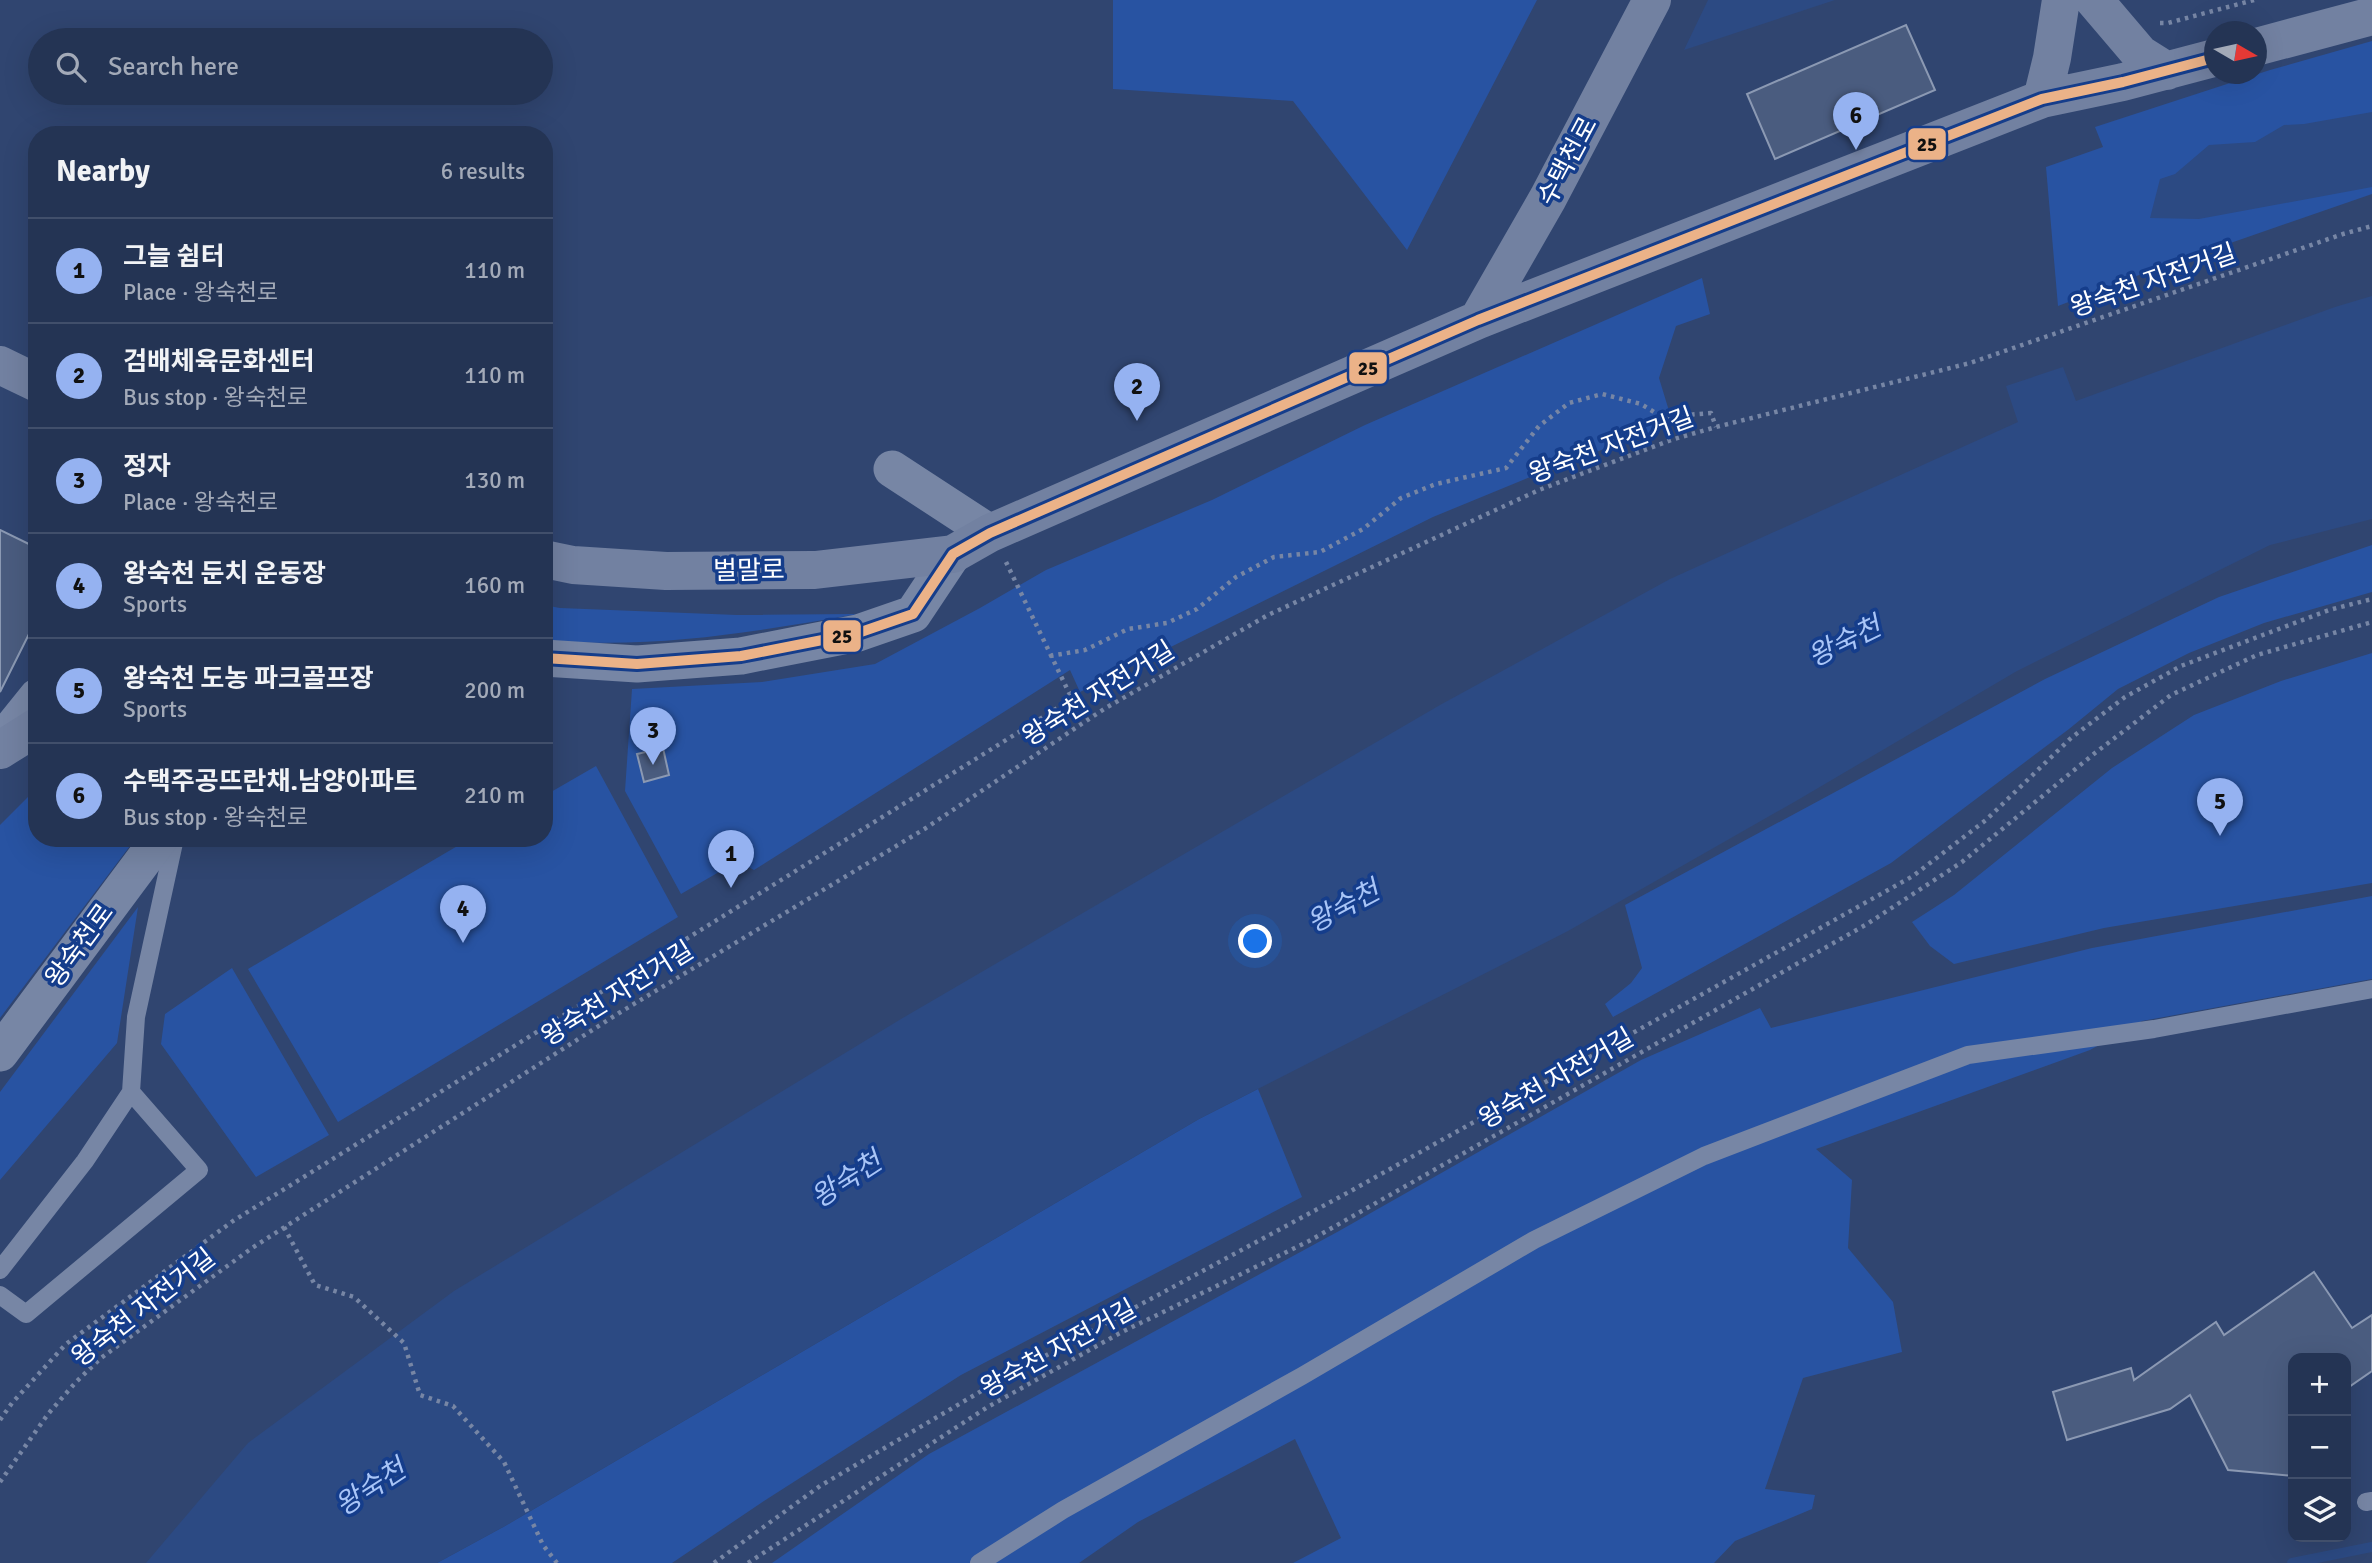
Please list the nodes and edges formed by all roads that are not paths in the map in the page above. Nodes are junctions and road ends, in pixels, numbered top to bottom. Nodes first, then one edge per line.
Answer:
1 (1652, 0) edge
2 (2061, 0) edge
3 (2094, 0) edge
4 (2372, 16) edge
5 (2267, 44) edge
6 (2204, 61) edge
7 (2167, 71) junction
8 (2042, 99) junction
9 (1478, 320) junction
10 (0, 365) edge
11 (28, 379) edge
12 (892, 469) dead end
13 (990, 533) junction
14 (953, 554) junction
15 (553, 561) edge
16 (553, 659) edge
17 (28, 708) edge
18 (28, 733) edge
19 (0, 743) edge
20 (0, 750) edge
21 (153, 847) edge
22 (173, 847) edge
23 (2372, 989) edge
24 (0, 1053) edge
25 (131, 1091) junction
26 (0, 1270) edge
27 (0, 1295) edge
28 (979, 1563) edge

1 - 9 street, 수택천로
2 - 8 street
3 - 7 street
4 - 5 street
6 - 7 street
7 - 8 street
8 - 9 street
9 - 13 street
10 - 11 street
12 - 13 street
13 - 14 street
14 - 15 street, 벌말로
14 - 16 street
17 - 19 street
18 - 20 street
21 - 24 street, 왕숙천로
22 - 25 lane
23 - 28 lane
25 - 26 lane
25 - 27 lane

